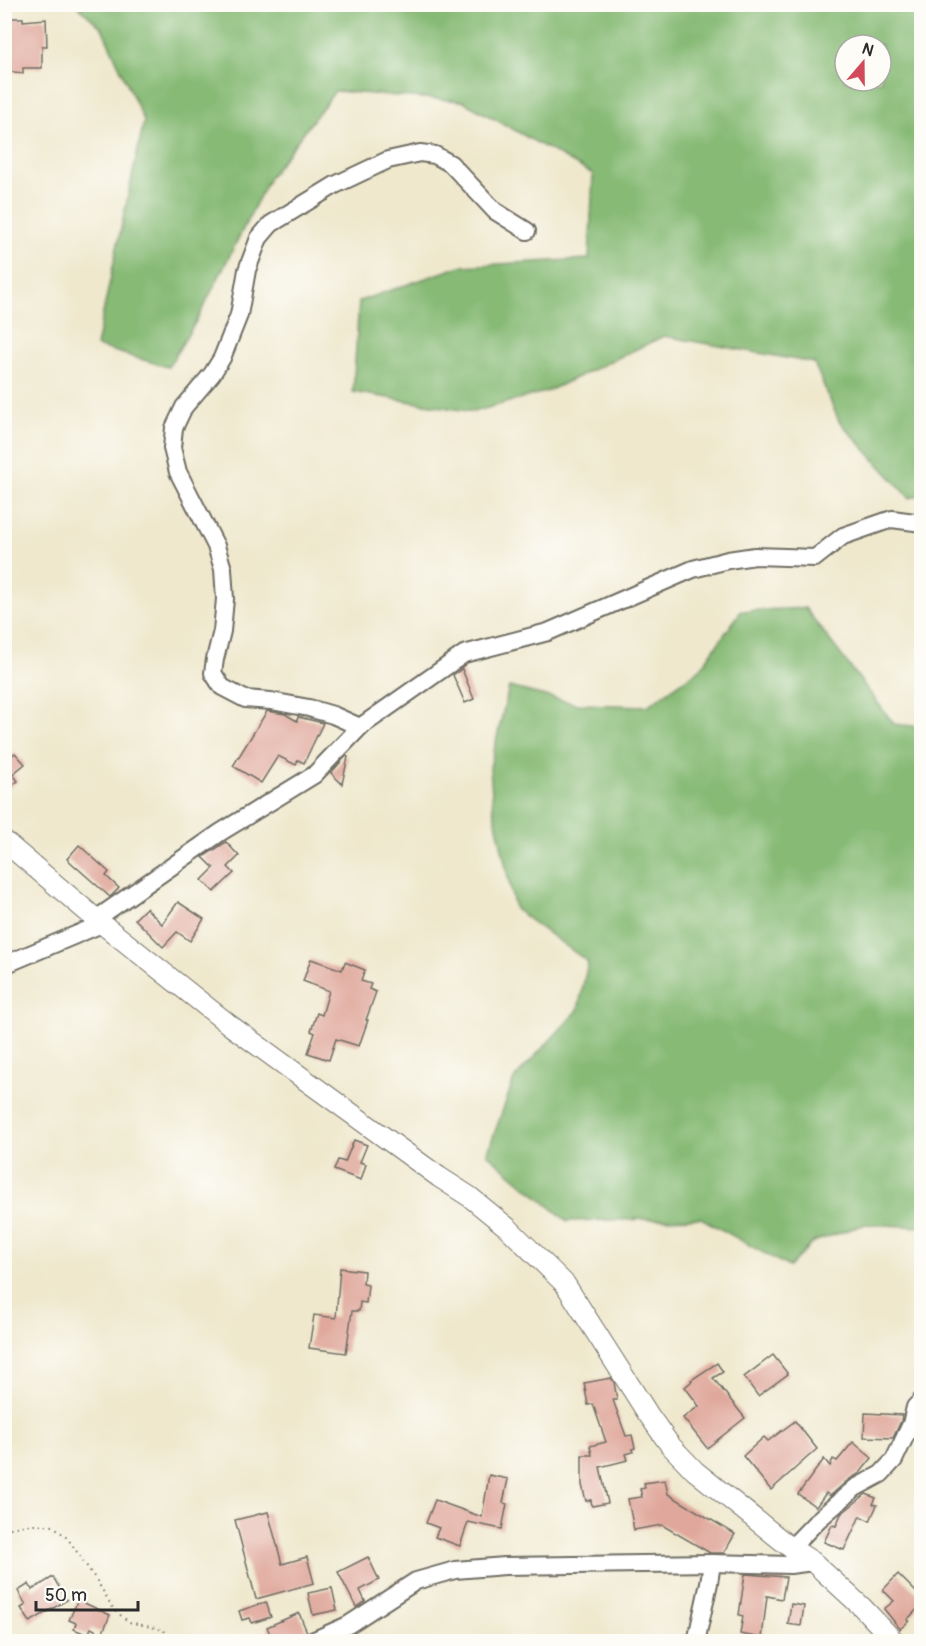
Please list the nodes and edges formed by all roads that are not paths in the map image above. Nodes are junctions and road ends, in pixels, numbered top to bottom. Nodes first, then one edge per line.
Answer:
1 (527, 231) dead end
2 (921, 522) edge
3 (360, 727) junction
4 (4, 841) edge
5 (100, 921) junction
6 (4, 965) edge
7 (921, 1400) edge
8 (791, 1548) junction
9 (813, 1562) junction
10 (712, 1563) junction
11 (310, 1641) edge
12 (696, 1641) edge
13 (895, 1641) edge

1 - 3 street
2 - 3 street
3 - 5 street
4 - 5 street
5 - 6 street
5 - 8 street
7 - 8 street
8 - 9 street
9 - 10 street
9 - 13 street
10 - 11 street
10 - 12 street

